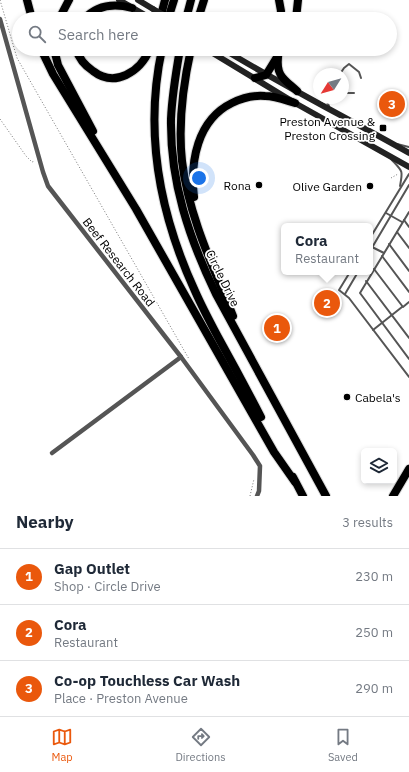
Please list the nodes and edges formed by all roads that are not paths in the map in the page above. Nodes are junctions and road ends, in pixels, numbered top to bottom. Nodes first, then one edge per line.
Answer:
1 (27, 0) edge
2 (69, 0) edge
3 (119, 0) edge
4 (138, 0) edge
5 (165, 0) edge
6 (174, 0) edge
7 (191, 0) edge
8 (204, 0) edge
9 (279, 0) edge
10 (298, 0) edge
11 (132, 8) junction
12 (30, 12) edge
13 (62, 12) edge
14 (92, 12) edge
15 (140, 12) edge
16 (158, 12) edge
17 (162, 12) edge
18 (171, 12) edge
19 (188, 12) edge
20 (200, 12) edge
21 (281, 12) edge
22 (297, 12) edge
23 (0, 19) edge
24 (44, 56) edge
25 (56, 56) edge
26 (79, 56) edge
27 (146, 56) edge
28 (161, 56) edge
29 (179, 56) edge
30 (190, 56) edge
31 (218, 56) edge
32 (235, 56) edge
33 (278, 56) edge
34 (279, 56) edge
35 (344, 68) edge
36 (266, 75) junction
37 (256, 78) junction
38 (361, 78) dead end
39 (297, 91) junction
40 (349, 93) edge
41 (354, 93) dead end
42 (295, 103) junction
43 (328, 104) edge
44 (330, 109) junction
45 (391, 143) junction
46 (409, 147) edge
47 (409, 153) edge
48 (386, 154) junction
49 (409, 167) edge
50 (409, 174) edge
51 (409, 185) edge
52 (400, 188) junction
53 (409, 188) edge
54 (404, 193) junction
55 (136, 208) junction
56 (409, 212) edge
57 (386, 213) junction
58 (391, 216) junction
59 (403, 221) junction
60 (409, 227) edge
61 (397, 232) junction
62 (373, 233) edge
63 (201, 237) junction
64 (373, 243) edge
65 (389, 244) junction
66 (373, 248) edge
67 (409, 248) edge
68 (383, 255) junction
69 (374, 269) joint
70 (409, 270) edge
71 (348, 275) edge
72 (356, 275) edge
73 (370, 275) edge
74 (366, 281) junction
75 (409, 292) edge
76 (345, 294) junction
77 (409, 302) edge
78 (402, 307) junction
79 (392, 315) junction
80 (382, 323) junction
81 (235, 327) junction
82 (373, 330) junction
83 (409, 338) edge
84 (181, 357) junction
85 (409, 359) edge
86 (409, 377) edge
87 (52, 453) dead end
88 (409, 469) edge
89 (295, 482) junction
90 (257, 496) edge
91 (303, 496) edge
92 (326, 496) edge
93 (393, 496) edge

1 - 12 highway
2 - 13 highway
3 - 11 main road
4 - 16 main road, bridge
5 - 17 highway
6 - 18 highway
7 - 19 highway
8 - 20 highway
9 - 21 highway
10 - 22 highway
11 - 14 highway
11 - 15 main road
23 - 84 street, Beef Research Road
24 - 55 highway
25 - 55 highway
26 - 27 highway
28 - 89 highway
29 - 81 highway, Circle Drive
30 - 63 highway
31 - 37 main road
32 - 36 main road
33 - 36 highway
34 - 39 highway
35 - 38 lane
36 - 37 highway
36 - 39 main road
37 - 42 main road
39 - 44 main road
40 - 41 lane
42 - 48 main road
42 - 63 highway
43 - 44 lane
44 - 45 main road
45 - 46 lane
45 - 47 main road
48 - 49 main road
48 - 52 lane
50 - 52 lane
51 - 54 lane
52 - 57 lane
53 - 54 lane
54 - 58 lane
55 - 89 highway
56 - 59 lane
57 - 58 lane
57 - 62 lane
58 - 59 lane
58 - 64 lane
59 - 60 lane
59 - 61 lane
61 - 65 lane
61 - 67 lane
63 - 81 highway
65 - 68 lane
65 - 70 lane
66 - 68 lane
68 - 69 lane
68 - 75 lane
69 - 78 lane
71 - 76 lane
72 - 76 lane
73 - 74 lane
74 - 79 lane
74 - 80 lane
76 - 82 lane
77 - 78 lane
78 - 79 lane
79 - 80 lane
79 - 83 lane
80 - 82 lane
80 - 85 lane
81 - 92 highway, Circle Drive
82 - 86 lane
84 - 87 street
84 - 90 street, Beef Research Road
88 - 93 highway
89 - 91 highway

